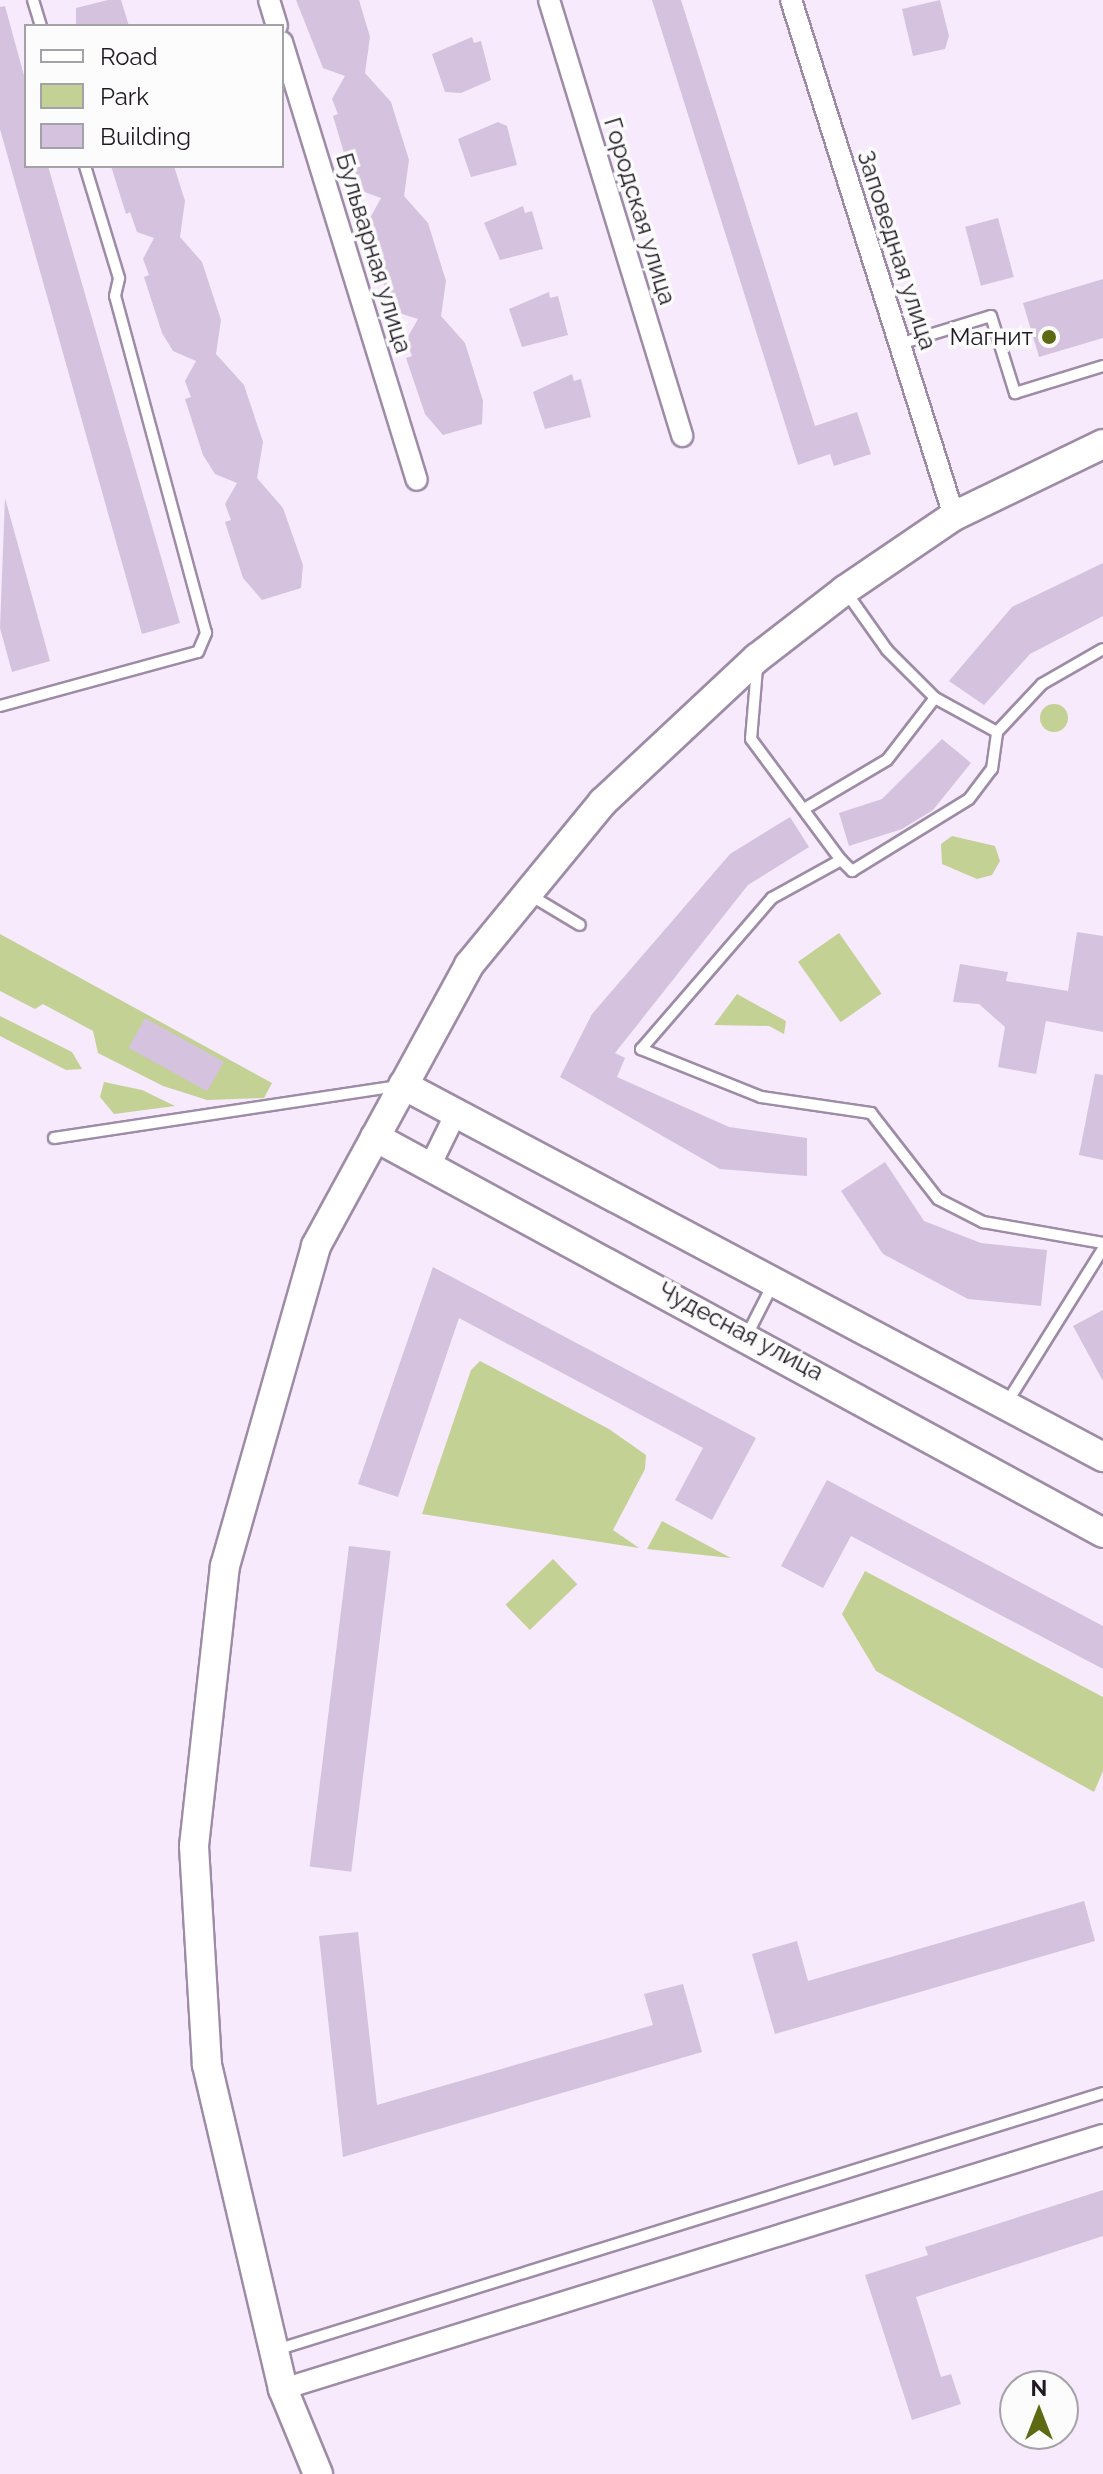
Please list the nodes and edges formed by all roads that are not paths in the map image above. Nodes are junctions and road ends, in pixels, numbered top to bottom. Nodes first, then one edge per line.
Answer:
1 (33, 0) edge
2 (269, 0) edge
3 (549, 0) edge
4 (791, 0) edge
5 (40, 24) edge
6 (276, 24) edge
7 (284, 48) edge
8 (86, 168) edge
9 (900, 344) junction
10 (1103, 366) edge
11 (682, 436) dead end
12 (1103, 444) edge
13 (417, 480) dead end
14 (954, 516) junction
15 (845, 590) junction
16 (1103, 649) edge
17 (757, 658) junction
18 (935, 698) junction
19 (0, 706) edge
20 (997, 732) junction
21 (804, 809) junction
22 (841, 860) junction
23 (527, 894) junction
24 (580, 925) dead end
25 (403, 1085) junction
26 (456, 1113) junction
27 (375, 1137) junction
28 (54, 1138) dead end
29 (431, 1164) junction
30 (1103, 1243) edge
31 (1103, 1249) edge
32 (774, 1282) junction
33 (747, 1335) junction
34 (1005, 1405) junction
35 (1103, 1457) edge
36 (1103, 1533) edge
37 (1103, 2093) edge
38 (1103, 2135) edge
39 (274, 2350) junction
40 (283, 2389) junction
41 (318, 2474) edge

1 - 5 lane
2 - 6 street
3 - 11 street, Городская улица
4 - 9 street, Заповедная улица
7 - 13 street, Бульварная улица
8 - 19 lane
9 - 10 lane
9 - 14 street, Заповедная улица
12 - 14 street
14 - 15 street
15 - 17 street
15 - 18 lane
16 - 20 lane
17 - 21 lane
17 - 23 street
18 - 20 lane
18 - 21 lane
20 - 22 lane
21 - 22 lane
22 - 30 lane
23 - 24 lane
23 - 25 street
25 - 26 street
25 - 27 street
25 - 28 lane
26 - 29 street
26 - 32 street
27 - 29 street, Чудесная улица
27 - 39 street
29 - 33 street, Чудесная улица
31 - 34 lane
32 - 33 lane
32 - 34 street
33 - 36 street, Чудесная улица
34 - 35 street
37 - 39 lane
38 - 40 street
39 - 40 street
40 - 41 street

